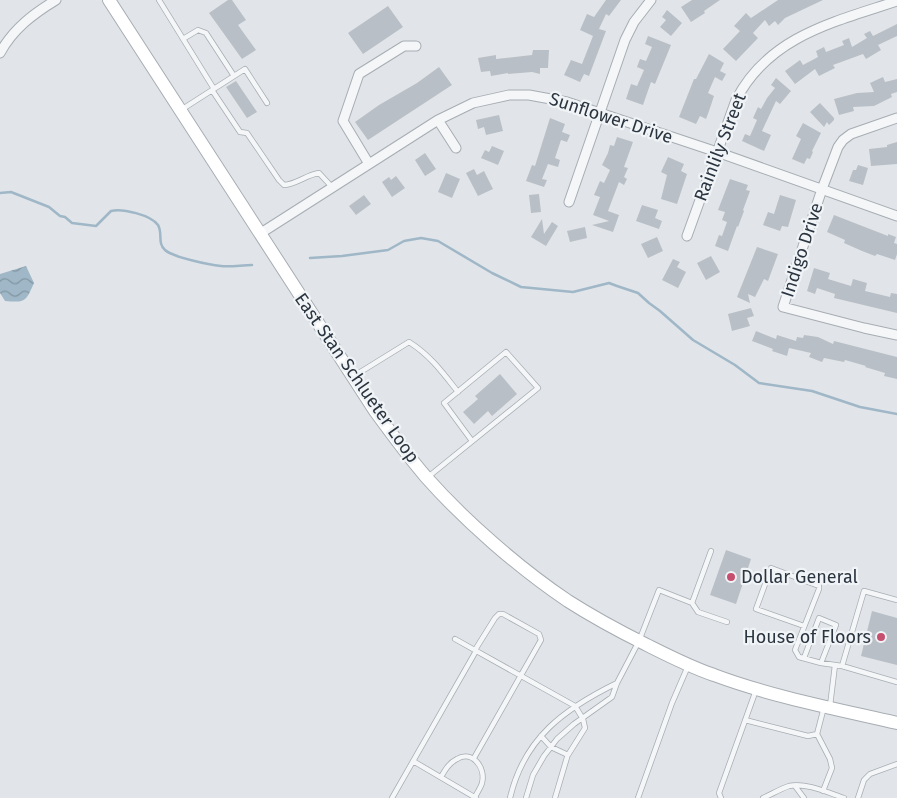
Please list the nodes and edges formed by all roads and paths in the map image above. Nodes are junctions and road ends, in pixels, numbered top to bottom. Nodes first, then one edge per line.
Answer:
1 (56, 0) edge
2 (109, 0) edge
3 (159, 0) edge
4 (651, 0) edge
5 (897, 1) edge
6 (183, 39) junction
7 (416, 46) dead end
8 (0, 54) edge
9 (234, 76) junction
10 (213, 89) junction
11 (267, 103) dead end
12 (180, 111) junction
13 (599, 114) junction
14 (897, 118) edge
15 (438, 120) junction
16 (456, 148) dead end
17 (717, 152) junction
18 (369, 164) junction
19 (332, 187) junction
20 (822, 189) junction
21 (569, 202) dead end
22 (897, 216) edge
23 (261, 233) junction
24 (687, 236) dead end
25 (897, 335) edge
26 (352, 376) junction
27 (458, 392) junction
28 (472, 441) junction
29 (427, 478) junction
30 (711, 551) dead end
31 (897, 600) edge
32 (692, 603) junction
33 (727, 622) dead end
34 (804, 626) junction
35 (455, 639) dead end
36 (639, 641) junction
37 (476, 651) junction
38 (804, 658) junction
39 (821, 663) junction
40 (688, 664) junction
41 (835, 665) junction
42 (842, 666) junction
43 (521, 676) junction
44 (897, 682) edge
45 (617, 683) junction
46 (757, 688) junction
47 (575, 706) junction
48 (827, 707) junction
49 (582, 719) junction
50 (745, 720) junction
51 (897, 723) edge
52 (818, 734) junction
53 (541, 736) junction
54 (551, 747) junction
55 (568, 754) junction
56 (474, 758) junction
57 (413, 761) junction
58 (897, 764) edge
59 (441, 777) junction
60 (795, 786) junction
61 (823, 790) junction
62 (719, 796) edge
63 (392, 798) edge
64 (476, 798) edge
65 (510, 798) edge
66 (526, 798) edge
67 (555, 798) edge
68 (638, 798) edge
69 (763, 798) edge
70 (804, 798) edge
71 (844, 798) edge
72 (858, 798) edge

1 - 8 street
2 - 12 main road, East Stan Schlueter Loop
3 - 6 lane
4 - 13 street
5 - 17 street, Rainlily Street
6 - 9 lane
6 - 10 lane
7 - 18 street
9 - 10 lane
9 - 11 lane
10 - 12 lane
10 - 19 lane
12 - 23 main road, East Stan Schlueter Loop
13 - 15 street, Sunflower Drive
13 - 17 street, Sunflower Drive
13 - 21 street
14 - 20 street, Indigo Drive
15 - 16 street
15 - 18 street, Sunflower Drive
17 - 20 street, Sunflower Drive
17 - 24 street, Rainlily Street
18 - 19 street, Sunflower Drive
19 - 23 street, Sunflower Drive
20 - 22 street, Sunflower Drive
20 - 25 street, Indigo Drive
23 - 26 main road, East Stan Schlueter Loop
26 - 27 lane
26 - 29 main road, East Stan Schlueter Loop
27 - 28 lane
27 - 28 lane
28 - 29 lane
29 - 36 main road, East Stan Schlueter Loop
30 - 32 lane
31 - 42 lane
32 - 33 lane
32 - 36 lane
34 - 34 lane
34 - 38 lane
35 - 37 lane
36 - 40 main road, East Stan Schlueter Loop
36 - 45 lane
37 - 43 lane
37 - 43 lane
37 - 57 lane
38 - 39 lane
38 - 39 lane
39 - 41 lane
40 - 46 main road, East Stan Schlueter Loop
40 - 68 lane
41 - 42 lane
41 - 48 lane
42 - 44 lane
43 - 47 lane
43 - 56 lane
45 - 47 lane
45 - 49 lane
46 - 48 main road, East Stan Schlueter Loop
46 - 50 lane
47 - 49 lane
47 - 53 lane
48 - 51 main road, East Stan Schlueter Loop
48 - 52 lane
49 - 54 lane
49 - 55 lane
50 - 52 lane
50 - 62 lane
52 - 61 lane
53 - 54 lane
53 - 65 lane
54 - 55 lane
54 - 66 lane
55 - 67 lane
56 - 59 lane
56 - 64 lane
57 - 59 lane
57 - 63 lane
58 - 72 lane
59 - 64 lane
60 - 61 lane
60 - 69 lane
60 - 70 lane
61 - 71 lane

